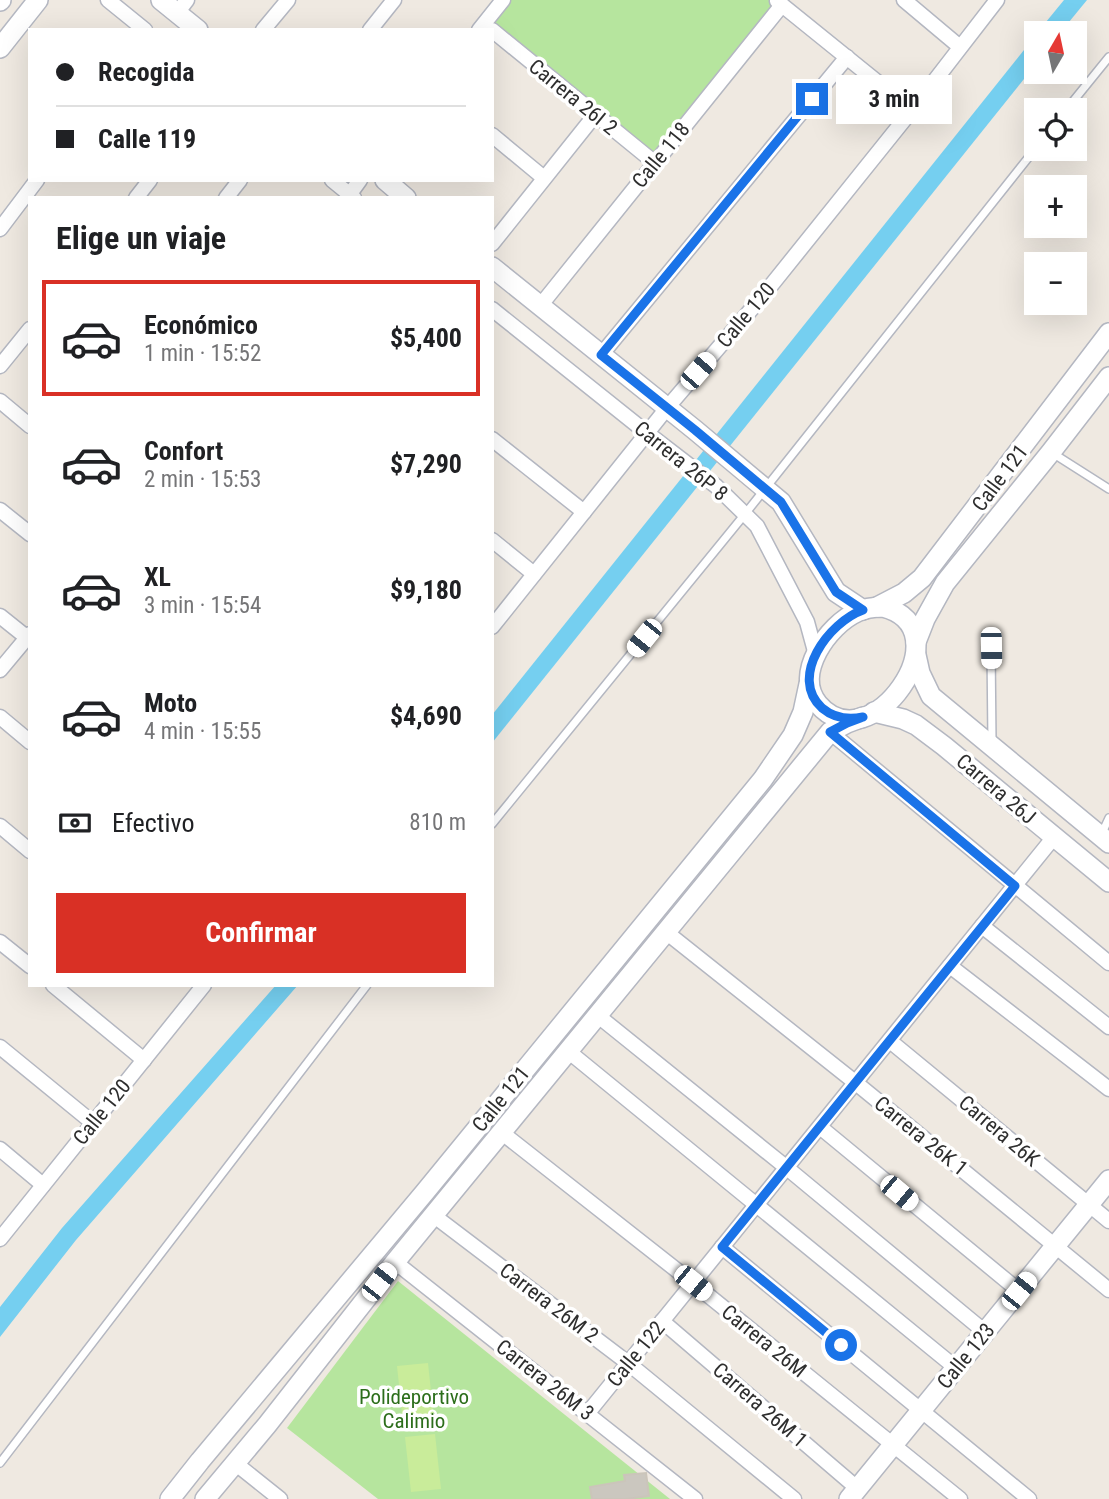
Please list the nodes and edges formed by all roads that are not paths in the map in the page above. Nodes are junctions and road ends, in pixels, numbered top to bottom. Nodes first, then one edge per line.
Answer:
1 (38, 0) edge
2 (108, 0) edge
3 (161, 0) edge
4 (288, 0) edge
5 (394, 0) edge
6 (503, 0) edge
7 (904, 0) edge
8 (997, 0) edge
9 (779, 2) edge
10 (182, 6) edge
11 (143, 28) edge
12 (197, 28) edge
13 (265, 28) edge
14 (372, 28) edge
15 (488, 28) edge
16 (494, 35) edge
17 (960, 47) junction
18 (0, 48) edge
19 (847, 57) junction
20 (1109, 57) edge
21 (1076, 98) edge
22 (912, 110) junction
23 (595, 115) junction
24 (494, 137) edge
25 (1026, 161) edge
26 (655, 163) junction
27 (544, 178) junction
28 (35, 182) edge
29 (148, 182) edge
30 (238, 182) edge
31 (334, 182) edge
32 (386, 182) edge
33 (137, 196) edge
34 (228, 196) edge
35 (349, 196) edge
36 (404, 196) edge
37 (0, 229) edge
38 (494, 241) edge
39 (494, 269) edge
40 (540, 306) junction
41 (494, 311) edge
42 (28, 331) edge
43 (1109, 333) edge
44 (601, 355) junction
45 (0, 366) edge
46 (1109, 377) edge
47 (0, 401) edge
48 (667, 408) junction
49 (28, 424) edge
50 (647, 433) junction
51 (494, 441) edge
52 (1051, 452) junction
53 (765, 489) junction
54 (1109, 489) edge
55 (0, 510) edge
56 (584, 512) junction
57 (745, 514) junction
58 (28, 532) edge
59 (494, 542) edge
60 (534, 574) junction
61 (870, 609) junction
62 (0, 616) edge
63 (494, 624) edge
64 (28, 636) edge
65 (28, 638) edge
66 (916, 648) junction
67 (991, 648) dead end
68 (816, 656) junction
69 (0, 670) edge
70 (809, 684) junction
71 (869, 715) junction
72 (0, 717) edge
73 (830, 732) junction
74 (28, 739) edge
75 (993, 747) junction
76 (1109, 818) edge
77 (494, 822) edge
78 (0, 826) edge
79 (1055, 837) junction
80 (1105, 840) edge
81 (28, 849) edge
82 (1109, 882) edge
83 (1015, 886) junction
84 (982, 926) junction
85 (666, 932) junction
86 (0, 942) edge
87 (1109, 963) edge
88 (28, 965) edge
89 (950, 966) junction
90 (55, 987) edge
91 (198, 987) edge
92 (365, 987) edge
93 (597, 1015) junction
94 (1109, 1027) edge
95 (890, 1041) junction
96 (0, 1047) edge
97 (568, 1051) junction
98 (144, 1060) junction
99 (856, 1083) junction
100 (1109, 1088) edge
101 (93, 1123) junction
102 (820, 1127) junction
103 (501, 1132) junction
104 (0, 1149) edge
105 (787, 1168) junction
106 (1109, 1180) edge
107 (43, 1185) junction
108 (757, 1205) junction
109 (1089, 1205) junction
110 (433, 1215) junction
111 (1109, 1221) edge
112 (0, 1239) edge
113 (1055, 1246) junction
114 (722, 1247) junction
115 (395, 1262) junction
116 (693, 1283) junction
117 (1109, 1290) edge
118 (1019, 1291) junction
119 (662, 1321) junction
120 (985, 1332) junction
121 (628, 1363) junction
122 (956, 1368) junction
123 (921, 1411) junction
124 (587, 1414) junction
125 (893, 1444) junction
126 (0, 1463) edge
127 (235, 1463) junction
128 (853, 1494) edge
129 (170, 1499) edge
130 (205, 1499) edge
131 (280, 1499) edge
132 (695, 1499) edge
133 (794, 1499) edge
134 (960, 1499) edge
135 (1029, 1499) edge

1 - 18 main road
2 - 11 street
3 - 10 main road
4 - 13 street
5 - 14 street
6 - 15 street
7 - 17 street
8 - 17 street, Calle 120
9 - 19 street
9 - 26 street, Calle 118
10 - 12 main road
16 - 23 street, Carrera 26I 2
17 - 22 street, Calle 120
19 - 22 street
19 - 44 street
20 - 21 lane
22 - 48 street, Calle 120
23 - 26 street, Carrera 26I 2
23 - 27 street
24 - 27 street
25 - 53 lane
26 - 40 street, Calle 118
27 - 38 street
28 - 37 street
29 - 33 street
30 - 34 street
31 - 35 street
32 - 36 main road
39 - 40 main road, Carrera 26P 8
40 - 44 main road, Carrera 26P 8
41 - 50 street, Carrera 26P 8
42 - 45 street
43 - 61 main road, Calle 121
44 - 48 main road, Carrera 26P 8
46 - 52 main road, Calle 121
47 - 49 street
48 - 50 street, Calle 120
48 - 53 main road, Carrera 26P 8
50 - 56 street, Calle 120
50 - 57 street, Carrera 26P 8
51 - 56 street
52 - 54 lane
52 - 66 main road, Calle 121
53 - 57 lane
53 - 61 main road, Carrera 26P 8
55 - 58 street
56 - 60 street, Calle 120
57 - 68 street, Carrera 26P 8
57 - 77 lane
59 - 60 street
60 - 63 street, Calle 120
61 - 66 main road
61 - 68 main road
62 - 64 street
65 - 69 street
66 - 71 main road
66 - 75 main road, Carrera 26J
67 - 75 lane
68 - 70 main road
70 - 71 main road
70 - 129 main road, Calle 121
71 - 73 main road, Calle 121
71 - 79 main road, Carrera 26J
72 - 74 street
73 - 83 street
73 - 85 main road, Calle 121
75 - 80 main road, Carrera 26J
76 - 80 lane
78 - 81 street
79 - 82 main road, Carrera 26J
79 - 83 street, Calle 122
83 - 84 street, Calle 122
83 - 87 street
84 - 89 street, Calle 122
84 - 94 street
85 - 93 main road, Calle 121
85 - 99 street, Carrera 26K 1
86 - 88 street
89 - 95 street, Calle 122
89 - 100 street
90 - 98 street
91 - 98 street, Calle 120
92 - 126 lane
93 - 97 main road, Calle 121
93 - 105 street
95 - 99 street, Calle 122
95 - 109 street, Carrera 26K
96 - 101 street
97 - 103 main road, Calle 121
97 - 108 street
98 - 101 street, Calle 120
99 - 102 street, Calle 122
99 - 113 street, Carrera 26K 1
101 - 107 street, Calle 120
102 - 105 street, Calle 122
102 - 118 street
103 - 110 main road, Calle 121
103 - 116 street, Carrera 26M
104 - 107 street
105 - 108 street, Calle 122
105 - 120 street
106 - 109 main road, Calle 123
107 - 112 street, Calle 120
108 - 114 street, Calle 122
108 - 122 street
109 - 111 street, Carrera 26K
109 - 113 main road, Calle 123
110 - 115 main road, Calle 121
110 - 121 street, Carrera 26M 2
113 - 117 street, Carrera 26K 1
113 - 118 main road, Calle 123
114 - 116 street, Calle 122
114 - 123 street
115 - 124 street, Carrera 26M 3
115 - 127 main road, Calle 121
116 - 119 street, Calle 122
116 - 125 street, Carrera 26M
118 - 120 main road, Calle 123
119 - 121 street, Calle 122
119 - 128 street, Carrera 26M 1
120 - 122 main road, Calle 123
121 - 124 street, Calle 122
121 - 133 street, Carrera 26M 2
122 - 123 main road, Calle 123
123 - 125 main road, Calle 123
123 - 135 street
124 - 132 street, Carrera 26M 3
125 - 128 main road, Calle 123
125 - 134 street, Carrera 26M
127 - 130 main road, Calle 121
127 - 131 street

